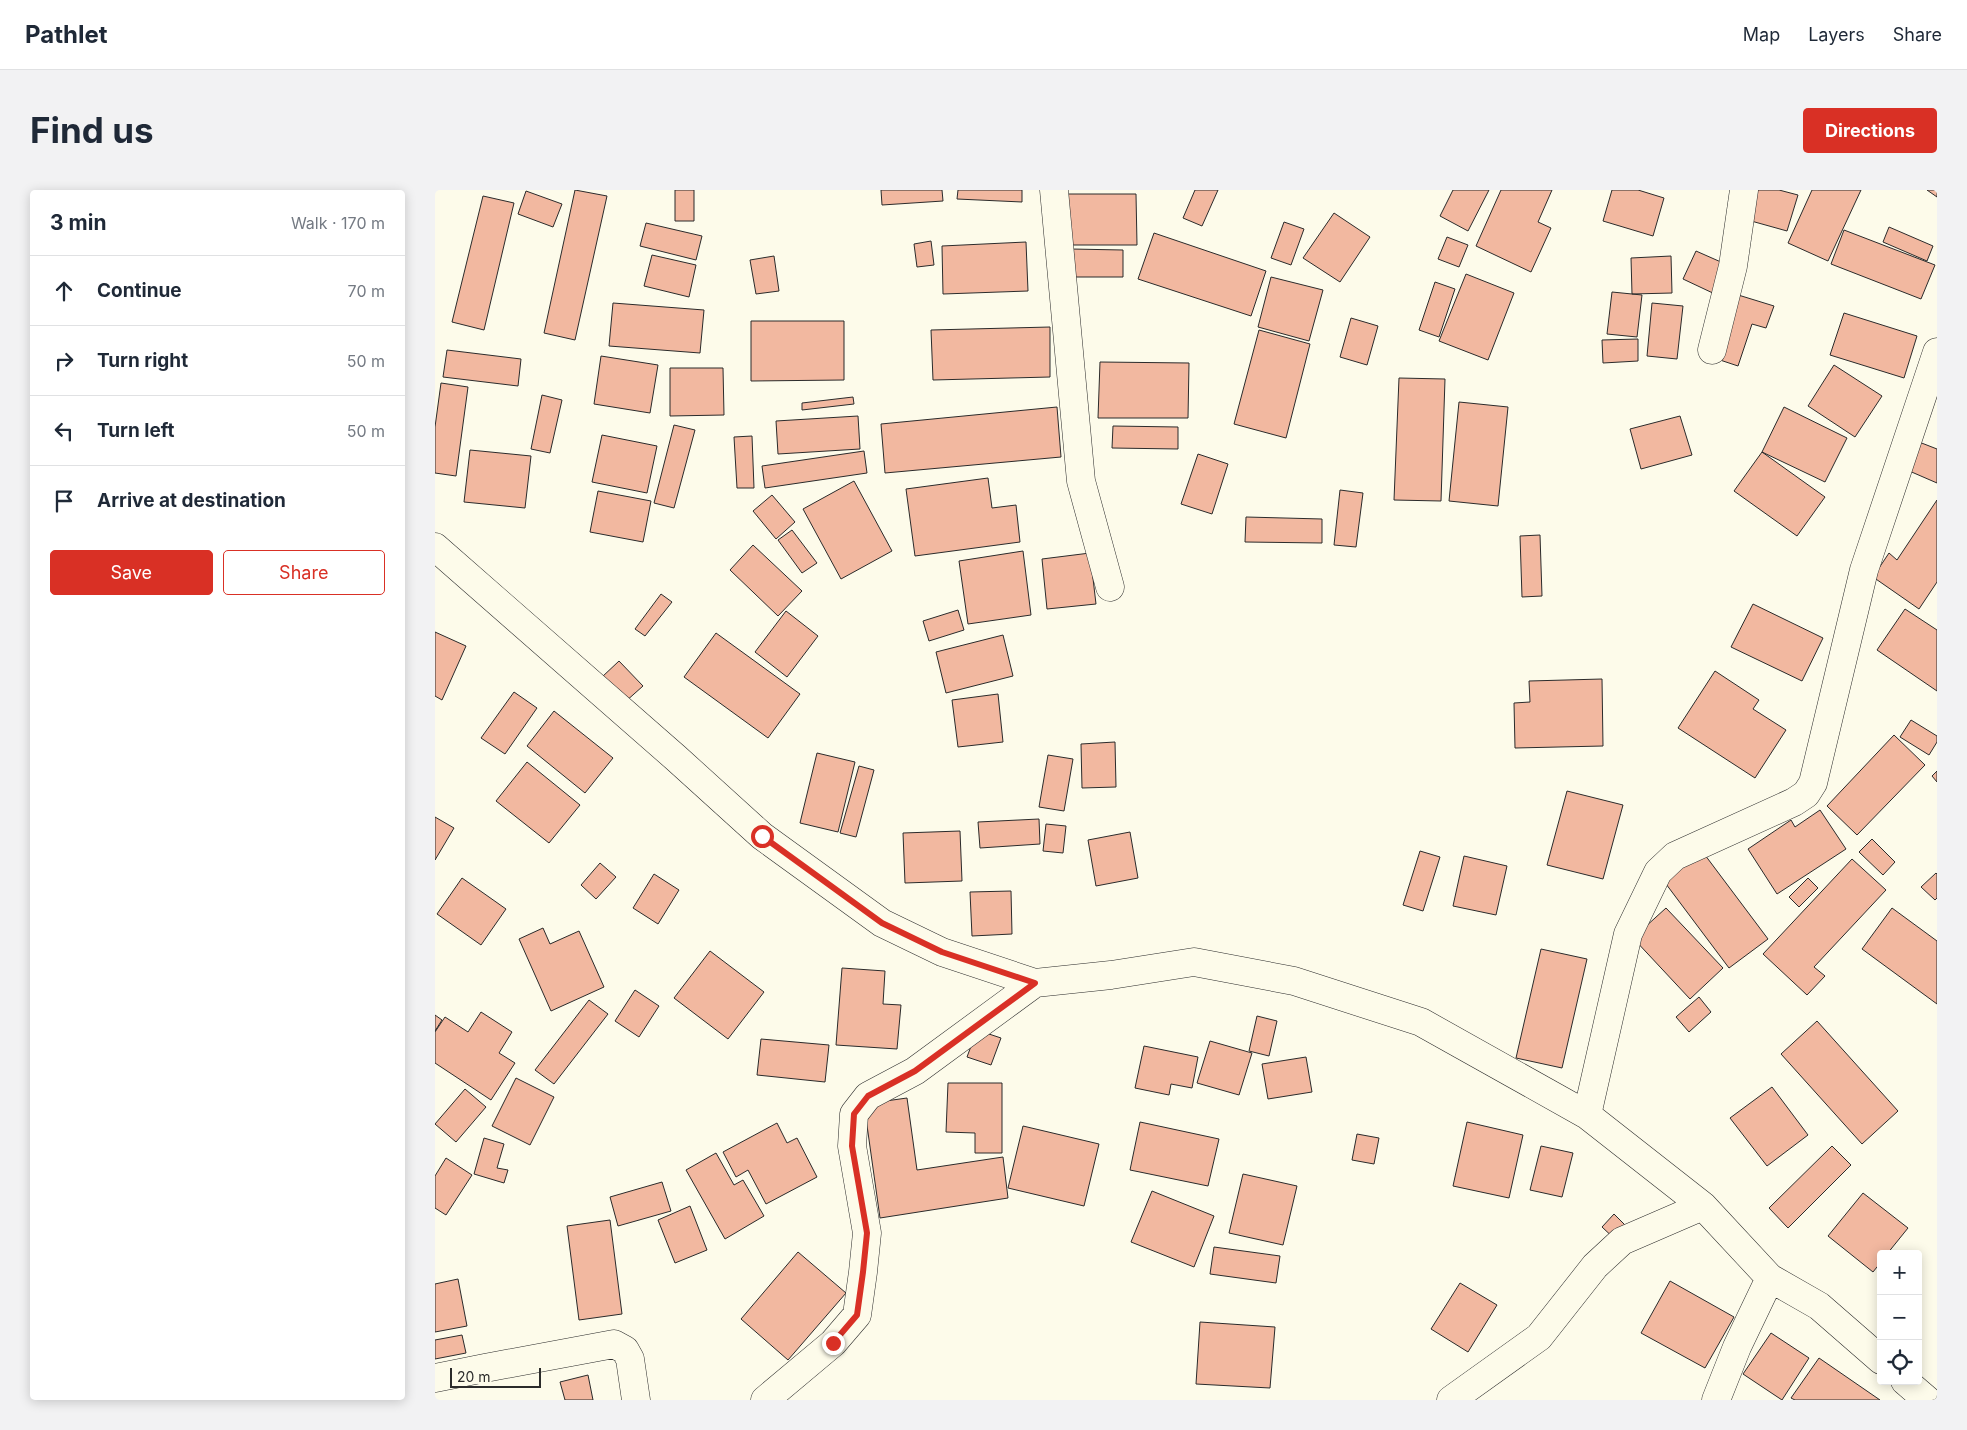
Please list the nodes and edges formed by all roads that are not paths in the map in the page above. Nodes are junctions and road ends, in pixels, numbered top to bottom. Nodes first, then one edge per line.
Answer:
1 (1054, 190) edge
2 (1745, 190) edge
3 (1712, 350) dead end
4 (1937, 352) edge
5 (435, 547) edge
6 (1110, 586) dead end
7 (1035, 983) junction
8 (1587, 1115) junction
9 (1703, 1206) junction
10 (1770, 1278) junction
11 (1877, 1357) edge
12 (435, 1378) edge
13 (1910, 1385) edge
14 (635, 1400) edge
15 (765, 1400) edge
16 (1451, 1400) edge
17 (1716, 1400) edge
18 (1927, 1400) edge

1 - 6 street
2 - 3 street
4 - 8 street
5 - 7 street
7 - 8 street
7 - 15 street
8 - 9 street
9 - 10 street
9 - 16 street
10 - 11 street
10 - 17 street
12 - 14 street
13 - 18 street

